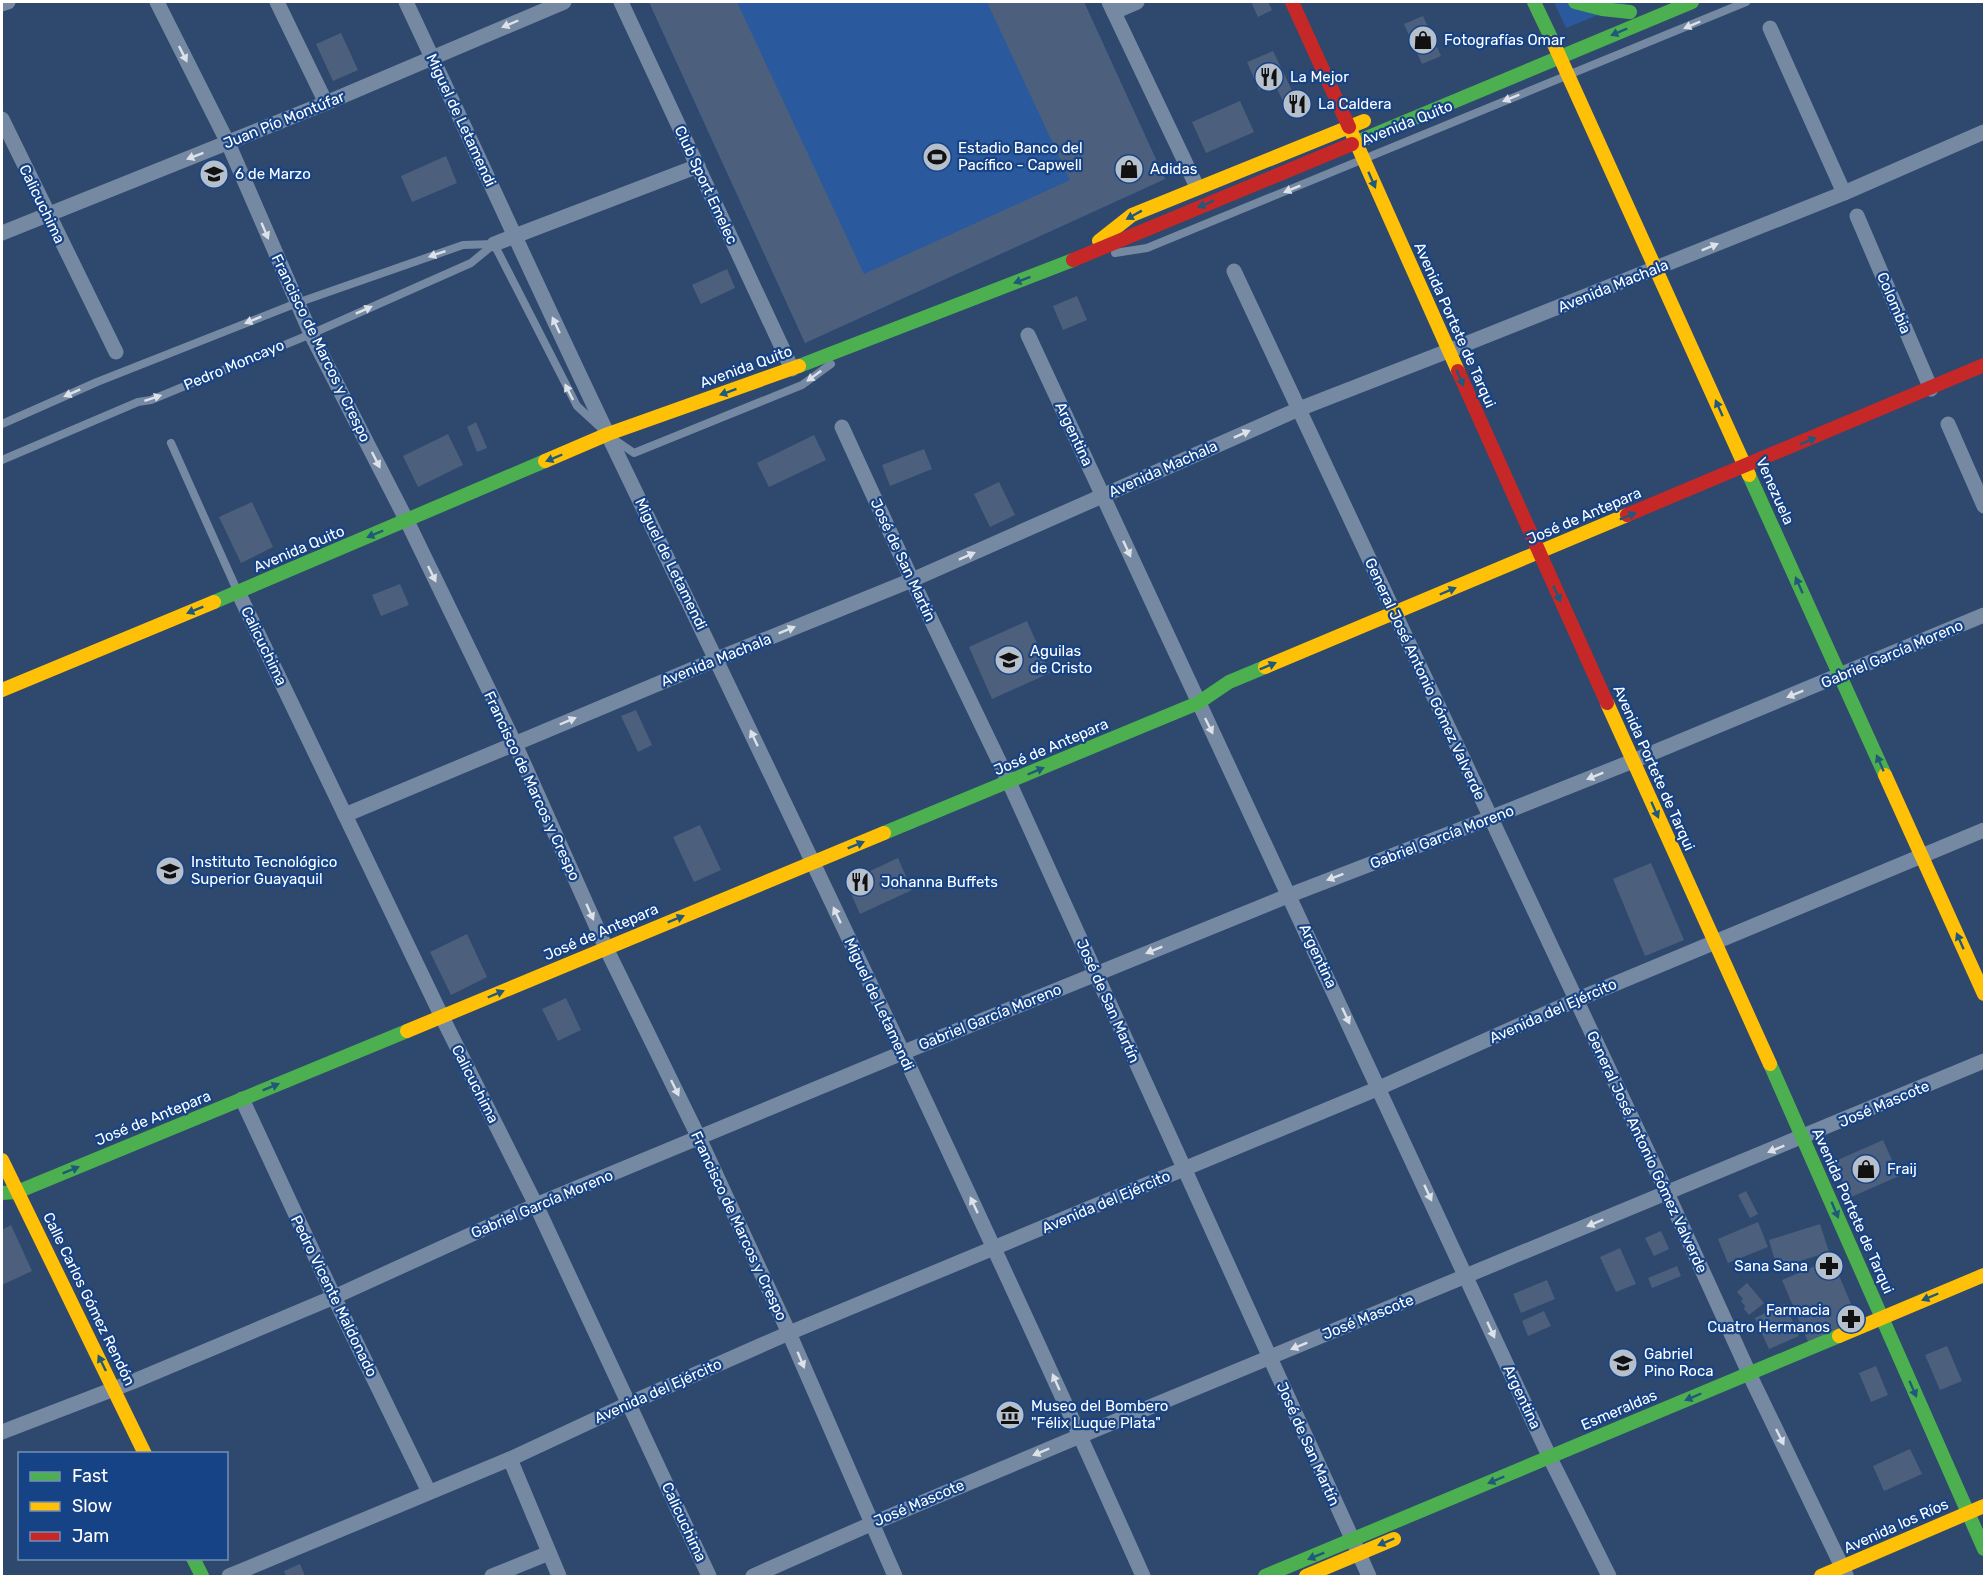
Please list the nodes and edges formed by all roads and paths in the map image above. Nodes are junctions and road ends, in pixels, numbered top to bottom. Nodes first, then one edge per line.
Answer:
1 (8, 2) edge
2 (157, 2) edge
3 (277, 2) edge
4 (406, 2) edge
5 (564, 2) edge
6 (621, 2) edge
7 (1137, 2) edge
8 (1292, 2) edge
9 (1534, 2) edge
10 (1575, 2) edge
11 (1692, 2) edge
12 (1746, 2) edge
13 (2, 4) edge
14 (1647, 5) dead end
15 (1112, 7) edge
16 (1630, 12) junction
17 (1597, 25) dead end
18 (1770, 28) dead end
19 (432, 57) junction
20 (1568, 75) junction
21 (326, 104) junction
22 (1381, 113) dead end
23 (2, 119) edge
24 (1349, 127) junction
25 (1984, 132) edge
26 (228, 143) junction
27 (1363, 160) junction
28 (698, 166) junction
29 (1197, 187) junction
30 (1844, 193) junction
31 (46, 213) junction
32 (1857, 216) dead end
33 (2, 233) edge
34 (514, 236) junction
35 (494, 244) junction
36 (1078, 258) junction
37 (1656, 269) junction
38 (1234, 271) dead end
39 (297, 303) junction
40 (311, 334) junction
41 (1028, 335) dead end
42 (861, 342) junction
43 (1448, 351) junction
44 (116, 352) dead end
45 (1984, 365) edge
46 (792, 369) junction
47 (1931, 389) junction
48 (1299, 409) junction
49 (2, 424) edge
50 (1948, 424) dead end
51 (842, 427) dead end
52 (608, 434) junction
53 (171, 443) dead end
54 (2, 460) edge
55 (1746, 467) junction
56 (1764, 475) dead end
57 (1742, 484) dead end
58 (1103, 496) junction
59 (1984, 506) edge
60 (407, 521) junction
61 (1539, 553) junction
62 (1555, 562) dead end
63 (1533, 572) dead end
64 (912, 580) junction
65 (238, 592) junction
66 (1394, 614) junction
67 (1984, 615) edge
68 (1412, 622) dead end
69 (1390, 632) dead end
70 (717, 659) junction
71 (1840, 676) junction
72 (2, 690) edge
73 (1235, 696) dead end
74 (1198, 703) junction
75 (514, 744) junction
76 (1633, 761) junction
77 (1009, 782) junction
78 (345, 814) junction
79 (1490, 818) junction
80 (1984, 830) edge
81 (1922, 856) junction
82 (812, 863) junction
83 (1290, 895) junction
84 (1715, 942) junction
85 (606, 948) junction
86 (1096, 974) junction
87 (1984, 994) edge
88 (1576, 1000) junction
89 (442, 1017) junction
90 (902, 1053) junction
91 (1984, 1061) edge
92 (1379, 1088) junction
93 (242, 1099) junction
94 (1803, 1137) junction
95 (699, 1138) junction
96 (2, 1160) edge
97 (1184, 1169) junction
98 (17, 1192) junction
99 (2, 1193) edge
100 (1667, 1193) junction
101 (536, 1205) junction
102 (995, 1248) junction
103 (1984, 1275) edge
104 (1467, 1276) junction
105 (1984, 1289) edge
106 (334, 1297) junction
107 (1884, 1323) junction
108 (789, 1333) junction
109 (1269, 1358) junction
110 (1752, 1378) junction
111 (115, 1389) junction
112 (628, 1404) junction
113 (2, 1432) edge
114 (1080, 1436) junction
115 (144, 1452) edge
116 (510, 1459) junction
117 (1550, 1467) junction
118 (429, 1492) junction
119 (1984, 1506) edge
120 (1975, 1518) edge
121 (871, 1524) junction
122 (1402, 1536) dead end
123 (1355, 1548) junction
124 (1984, 1549) edge
125 (549, 1553) junction
126 (194, 1560) edge
127 (1888, 1562) dead end
128 (1845, 1572) edge
129 (202, 1576) edge
130 (229, 1576) edge
131 (492, 1576) edge
132 (559, 1576) edge
133 (709, 1576) edge
134 (753, 1576) edge
135 (895, 1576) edge
136 (1143, 1576) edge
137 (1266, 1576) edge
138 (1306, 1576) edge
139 (1369, 1576) edge
140 (1609, 1576) edge
141 (1821, 1576) edge

1 - 13 street
2 -> 26 street, Francisco de Marcos y Crespo
3 - 21 street
4 - 19 street, Miguel de Letamendi
5 -> 19 street, Juan Pío Montúfar
6 - 28 street, Club Sport Emelec
7 - 15 street
8 - 24 main road, Avenida Portete de Tarqui
9 - 20 main road, Venezuela
10 - 16 main road
11 -> 36 main road, Avenida Quito
12 -> 20 lane, Avenida Quito
14 - 16 main road
15 - 29 street
16 - 17 main road
18 - 30 street
19 - 21 street, Juan Pío Montúfar
19 - 34 street, Miguel de Letamendi
20 -> 27 lane, Avenida Quito
20 - 37 main road, Venezuela
21 - 26 street, Juan Pío Montúfar
22 - 24 main road, Avenida Quito
23 - 31 street, Calicuchima
24 - 27 main road, Avenida Portete de Tarqui
24 - 29 main road, Avenida Quito
25 - 30 street, Avenida Machala
26 -> 31 street, Juan Pío Montúfar
26 -> 39 street, Francisco de Marcos y Crespo
27 -> 36 lane, Avenida Quito
27 -> 43 main road, Avenida Portete de Tarqui
28 - 34 street, Pedro Moncayo
28 - 46 street, Club Sport Emelec
29 -> 36 main road, Avenida Quito
37 -> 30 street, Avenida Machala
31 - 33 street, Juan Pío Montúfar
31 - 44 street, Calicuchima
32 - 47 street, Colombia
34 - 35 street, Pedro Moncayo
52 -> 34 street, Miguel de Letamendi
35 -> 39 lane, Pedro Moncayo
40 -> 35 lane, Pedro Moncayo
52 -> 35 lane, Miguel de Letamendi
36 -> 42 main road, Avenida Quito
37 - 43 street, Avenida Machala
55 -> 37 main road, Venezuela
38 - 48 street, General José Antonio Gómez Valverde
39 - 40 street, Francisco de Marcos y Crespo
39 -> 49 lane, Pedro Moncayo
54 -> 40 lane, Pedro Moncayo
40 -> 60 street, Francisco de Marcos y Crespo
41 - 58 street, Argentina
42 - 46 main road, Avenida Quito
42 -> 52 lane, Avenida Quito
43 - 48 street, Avenida Machala
43 -> 61 main road, Avenida Portete de Tarqui
45 - 47 main road, José de Antepara
46 -> 52 main road, Avenida Quito
55 -> 47 main road, José de Antepara
58 -> 48 street, Avenida Machala
48 - 66 street, General José Antonio Gómez Valverde
50 - 59 street
51 - 64 street, José de San Martín
52 -> 60 main road, Avenida Quito
52 - 70 street, Miguel de Letamendi
53 - 65 lane
61 -> 55 main road, José de Antepara
71 -> 55 main road, Venezuela
56 - 57 main road
64 -> 58 street, Avenida Machala
58 -> 74 street, Argentina
60 -> 65 main road, Avenida Quito
60 -> 75 street, Francisco de Marcos y Crespo
66 -> 61 main road, José de Antepara
61 -> 76 main road, Avenida Portete de Tarqui
62 - 63 main road, José de Antepara
70 -> 64 street, Avenida Machala
64 - 77 street, José de San Martín
65 -> 72 main road, Avenida Quito
65 - 78 street, Calicuchima
74 -> 66 main road, José de Antepara
66 - 79 street, General José Antonio Gómez Valverde
67 - 71 street, Gabriel García Moreno
68 - 69 main road
75 -> 70 street, Avenida Machala
82 -> 70 street, Miguel de Letamendi
71 -> 76 street, Gabriel García Moreno
81 -> 71 main road, Venezuela
73 - 74 main road, José de Antepara
77 -> 74 main road, José de Antepara
74 -> 83 street, Argentina
75 - 78 street, Avenida Machala
75 -> 85 street, Francisco de Marcos y Crespo
76 -> 79 street, Gabriel García Moreno
76 -> 84 main road, Avenida Portete de Tarqui
82 -> 77 main road, José de Antepara
77 - 86 street, José de San Martín
78 - 89 street, Calicuchima
79 -> 83 street, Gabriel García Moreno
79 - 88 street, General José Antonio Gómez Valverde
80 - 81 street, Avenida del Ejército
81 - 84 street, Avenida del Ejército
87 -> 81 main road, Venezuela
85 -> 82 main road, José de Antepara
90 -> 82 street, Miguel de Letamendi
83 -> 86 street, Gabriel García Moreno
83 -> 92 street, Argentina
84 - 88 street, Avenida del Ejército
84 - 94 main road, Avenida Portete de Tarqui
89 -> 85 main road, José de Antepara
85 -> 95 street, Francisco de Marcos y Crespo
86 - 90 street, Gabriel García Moreno
86 - 97 street, José de San Martín
88 - 92 street, Avenida del Ejército
88 - 100 street, General José Antonio Gómez Valverde
93 -> 89 main road, José de Antepara
89 - 101 street, Calicuchima
90 - 95 street, Gabriel García Moreno
102 -> 90 street, Miguel de Letamendi
91 - 94 street, José Mascote
92 - 97 street, Avenida del Ejército
92 -> 104 street, Argentina
98 -> 93 main road, José de Antepara
93 - 106 street, Pedro Vicente Maldonado
94 -> 100 street, José Mascote
94 -> 107 main road, Avenida Portete de Tarqui
95 - 101 street, Gabriel García Moreno
95 - 108 street, Francisco de Marcos y Crespo
96 - 98 main road, Calle Carlos Gómez Rendón
97 - 102 street, Avenida del Ejército
97 - 109 street, José de San Martín
98 - 99 main road
111 -> 98 main road, Calle Carlos Gómez Rendón
100 -> 104 street, José Mascote
100 - 110 street, General José Antonio Gómez Valverde
101 - 106 street, Gabriel García Moreno
101 - 112 street, Calicuchima
102 - 108 street, Avenida del Ejército
114 -> 102 street, Miguel de Letamendi
103 -> 107 main road, Esmeraldas
104 -> 109 street, José Mascote
104 -> 117 street, Argentina
105 - 107 main road, Esmeraldas
106 - 111 street, Gabriel García Moreno
106 - 118 street, Pedro Vicente Maldonado
107 - 110 main road, Esmeraldas
107 -> 120 main road, Avenida Portete de Tarqui
108 - 112 street, Avenida del Ejército
108 -> 121 street, Francisco de Marcos y Crespo
109 - 114 street, José Mascote
109 - 123 street, José de San Martín
110 -> 117 main road, Esmeraldas
110 -> 128 street, General José Antonio Gómez Valverde
111 - 113 street, Gabriel García Moreno
111 - 115 main road, Calle Carlos Gómez Rendón
112 - 116 street, Avenida del Ejército
112 - 133 street, Calicuchima
114 -> 121 street, José Mascote
114 - 136 street, Miguel de Letamendi
116 - 118 street, Avenida del Ejército
116 - 125 street
117 -> 123 main road, Esmeraldas
117 - 140 street, Argentina
118 - 130 street, Avenida del Ejército
119 - 120 main road, Avenida los Ríos
120 - 124 main road, Avenida Portete de Tarqui
120 - 127 main road, Avenida los Ríos
120 - 128 main road, Avenida los Ríos
121 - 134 street, José Mascote
121 - 135 street, Francisco de Marcos y Crespo
122 -> 123 main road, Esmeraldas
123 -> 137 main road, Esmeraldas
123 - 138 main road, Esmeraldas
123 - 139 street, José de San Martín
125 - 131 street
125 - 132 street
126 - 129 main road
128 - 141 main road, Avenida los Ríos

